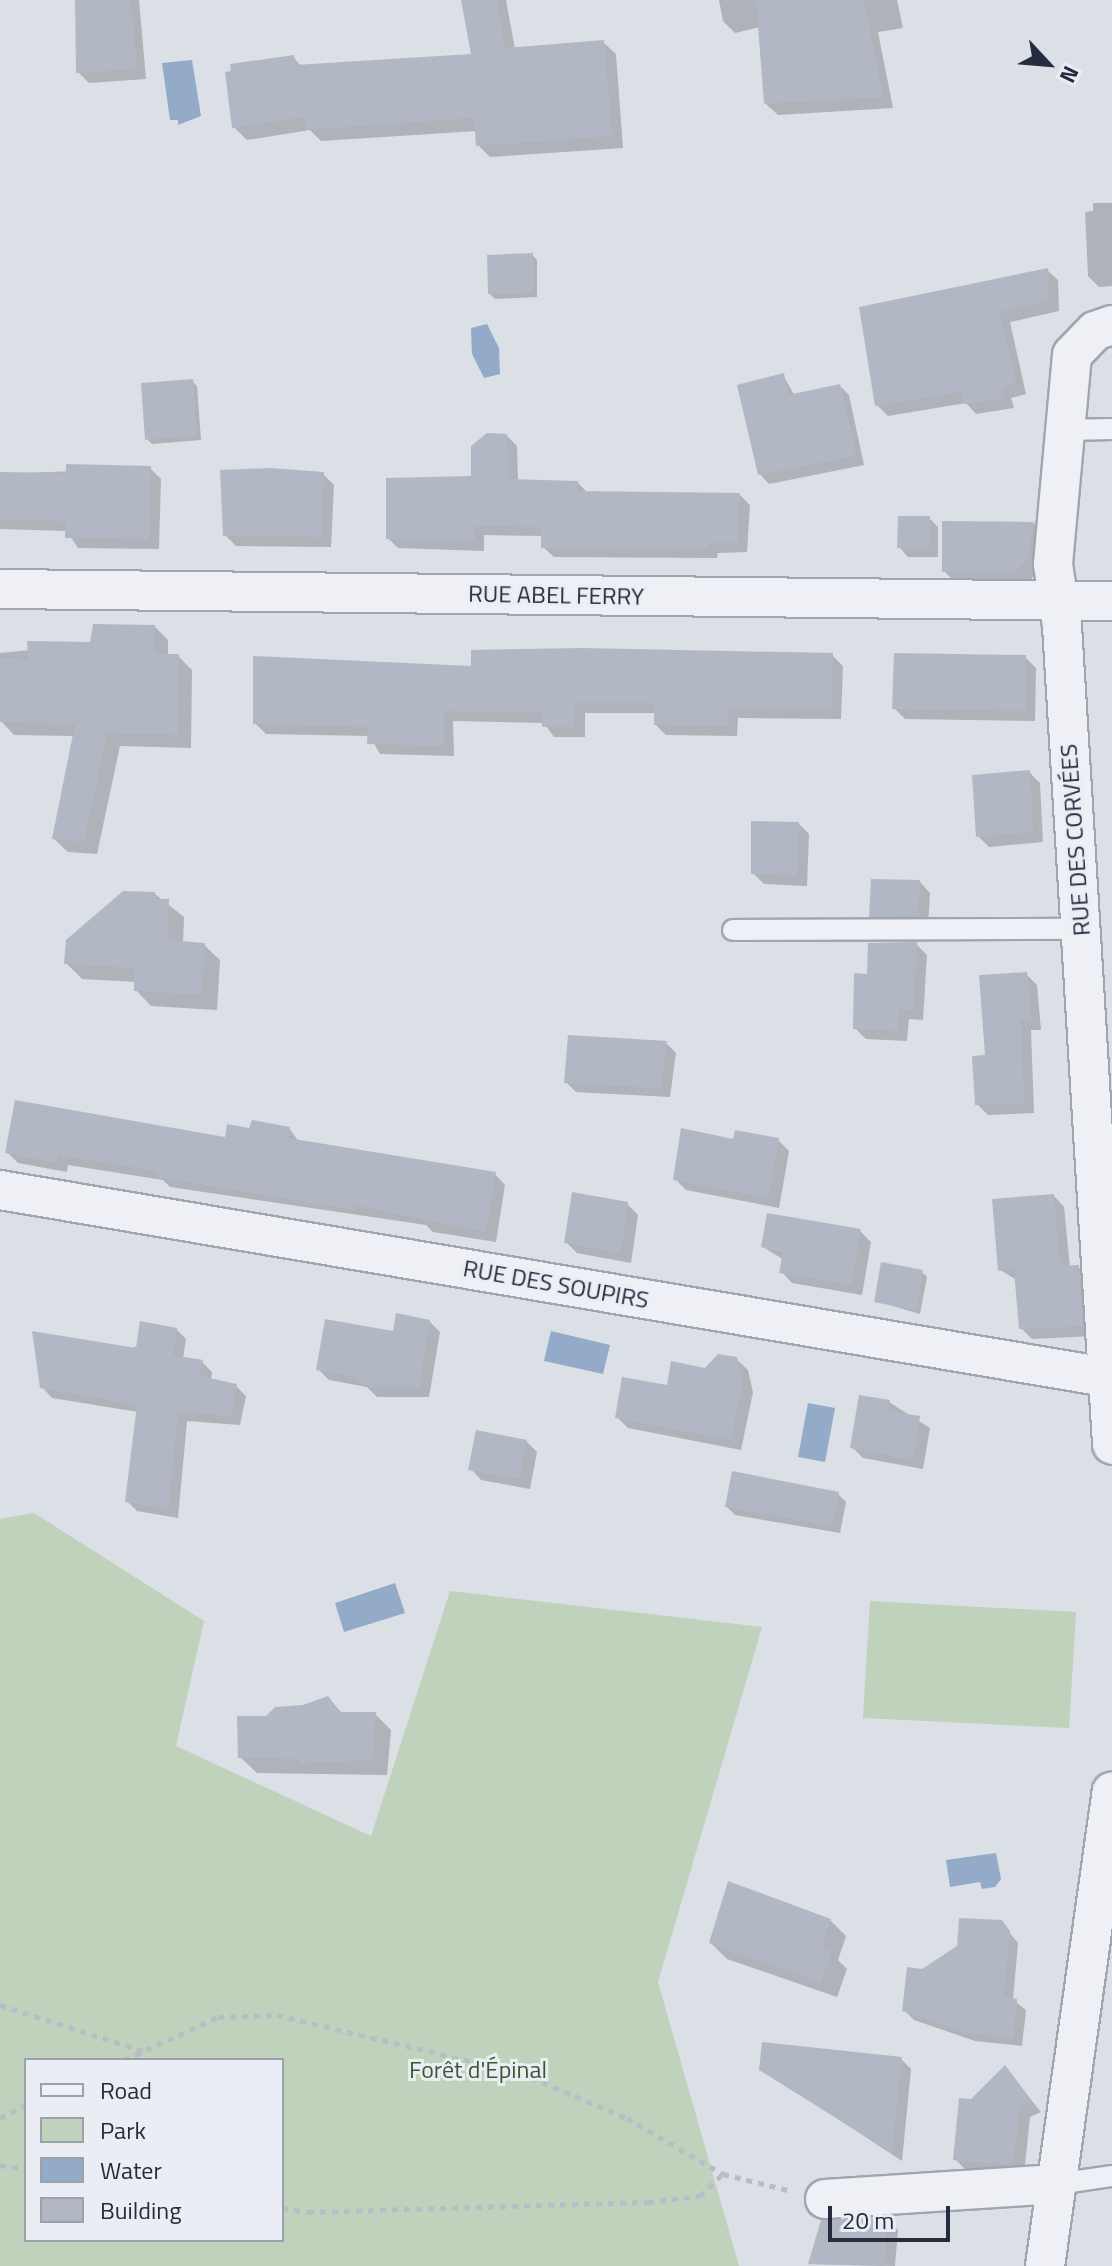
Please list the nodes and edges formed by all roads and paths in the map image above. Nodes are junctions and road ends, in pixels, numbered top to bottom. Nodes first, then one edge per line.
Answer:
1 (1112, 325) edge
2 (1112, 429) edge
3 (1067, 430) junction
4 (0, 589) edge
5 (1059, 600) junction
6 (1112, 601) edge
7 (1080, 929) junction
8 (733, 930) dead end
9 (0, 1190) edge
10 (1110, 1378) edge
11 (1112, 1444) edge
12 (1112, 1792) edge
13 (0, 2005) edge
14 (143, 2051) junction
15 (128, 2058) edge
16 (24, 2106) edge
17 (0, 2118) edge
18 (0, 2165) edge
19 (24, 2169) edge
20 (723, 2174) junction
21 (1112, 2176) edge
22 (1057, 2184) junction
23 (825, 2199) joint
24 (284, 2208) edge
25 (1045, 2266) edge

1 - 3 street, RUE DES CORVÉES
2 - 3 lane
3 - 5 street, RUE DES CORVÉES
4 - 5 street, RUE ABEL FERRY
5 - 6 street, RUE ABEL FERRY
5 - 7 street, RUE DES CORVÉES
7 - 8 lane
7 - 10 street, RUE DES CORVÉES
9 - 10 street, RUE DES SOUPIRS
10 - 11 street, RUE DES CORVÉES
12 - 22 street
13 - 14 path
14 - 15 path
14 - 20 path
16 - 17 path
18 - 19 path
20 - 23 path
20 - 24 path
21 - 22 lane
22 - 23 street
22 - 25 street

